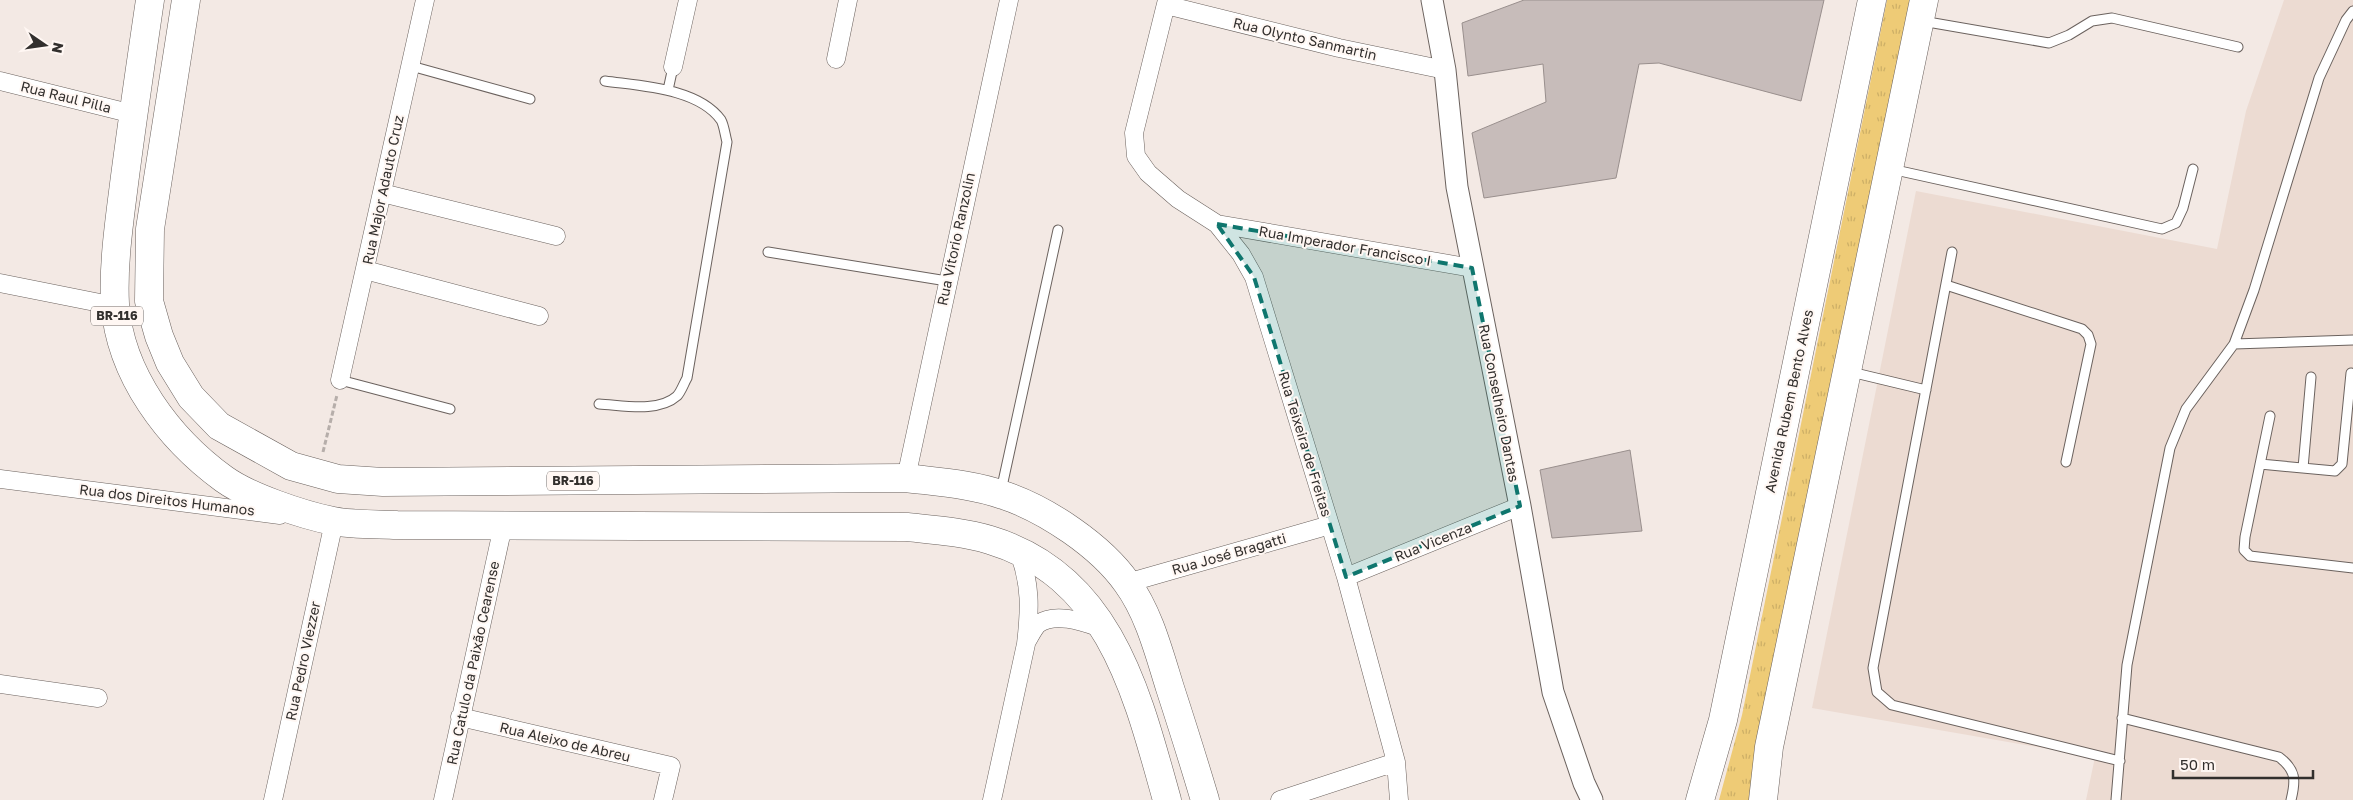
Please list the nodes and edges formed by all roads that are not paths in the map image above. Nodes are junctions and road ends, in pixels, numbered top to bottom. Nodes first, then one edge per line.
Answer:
1 (150, 0) edge
2 (186, 0) edge
3 (425, 0) edge
4 (688, 0) edge
5 (848, 0) edge
6 (1009, 0) edge
7 (1432, 0) edge
8 (1872, 0) edge
9 (1166, 3) edge
10 (1922, 10) edge
11 (2353, 11) edge
12 (2238, 47) dead end
13 (836, 59) dead end
14 (411, 66) junction
15 (673, 68) joint
16 (1445, 70) junction
17 (0, 81) edge
18 (605, 81) dead end
19 (668, 90) junction
20 (530, 99) dead end
21 (133, 114) junction
22 (1888, 168) junction
23 (2194, 169) dead end
24 (382, 193) junction
25 (1217, 224) junction
26 (1058, 230) dead end
27 (556, 236) dead end
28 (768, 252) dead end
29 (1952, 252) dead end
30 (1472, 268) junction
31 (365, 270) junction
32 (947, 281) junction
33 (0, 283) edge
34 (1946, 285) junction
35 (115, 306) junction
36 (539, 316) dead end
37 (2353, 340) edge
38 (2234, 344) junction
39 (1846, 370) junction
40 (2351, 373) dead end
41 (2311, 377) dead end
42 (340, 380) joint
43 (1926, 390) junction
44 (599, 404) dead end
45 (450, 409) dead end
46 (2270, 416) dead end
47 (2066, 462) dead end
48 (2260, 464) junction
49 (2303, 468) junction
50 (906, 478) junction
51 (0, 479) edge
52 (1000, 494) junction
53 (1520, 506) junction
54 (334, 522) junction
55 (1330, 525) junction
56 (503, 526) junction
57 (1019, 552) junction
58 (2353, 568) edge
59 (1346, 577) junction
60 (1127, 583) junction
61 (1104, 629) junction
62 (1026, 644) junction
63 (0, 684) edge
64 (98, 698) dead end
65 (460, 717) junction
66 (2122, 718) junction
67 (2120, 761) junction
68 (1396, 762) junction
69 (273, 800) edge
70 (443, 800) edge
71 (663, 800) edge
72 (992, 800) edge
73 (1167, 800) edge
74 (1205, 800) edge
75 (1280, 800) edge
76 (1399, 800) edge
77 (1592, 800) edge
78 (1700, 800) edge
79 (1763, 800) edge
80 (2116, 800) edge
81 (2291, 800) edge

1 - 21 main road, BR-116
2 - 50 main road, BR-116
3 - 14 street, Rua Major Adauto Cruz
4 - 15 street
5 - 13 street
6 - 32 street, Rua Vitorio Ranzolin
7 - 16 street, Rua Conselheiro Dantas
8 - 78 main road, Avenida Rubem Bento Alves
9 - 16 street, Rua Olynto Sanmartin
9 - 25 street, Rua Teixeira de Freitas
10 - 12 lane
10 - 22 main road
11 - 38 lane
14 - 20 lane
14 - 24 street, Rua Major Adauto Cruz
15 - 19 lane
16 - 30 street, Rua Conselheiro Dantas
17 - 21 street, Rua Raul Pilla
18 - 19 lane
19 - 44 lane
21 - 35 main road, BR-116
22 - 23 lane
22 - 39 main road
24 - 27 street
24 - 31 street, Rua Major Adauto Cruz
25 - 30 street, Rua Imperador Francisco I
25 - 55 street, Rua Teixeira de Freitas
26 - 52 lane
28 - 32 lane
29 - 34 lane
30 - 53 street, Rua Conselheiro Dantas
31 - 36 street
31 - 42 street, Rua Major Adauto Cruz
32 - 50 street, Rua Vitorio Ranzolin
33 - 35 street
34 - 43 lane
34 - 47 lane
35 - 54 main road, BR-116
37 - 38 lane
38 - 66 lane
39 - 43 lane
39 - 79 main road
40 - 49 lane
41 - 49 lane
42 - 45 lane
43 - 67 lane
46 - 48 lane
48 - 49 lane
48 - 58 lane
50 - 52 main road, BR-116
51 - 54 street, Rua dos Direitos Humanos
52 - 60 main road, BR-116
53 - 59 street, Rua Vicenza
53 - 77 street, Rua Conselheiro Dantas
54 - 56 main road, BR-116
54 - 69 street, Rua Pedro Viezzer
55 - 59 street, Rua Teixeira de Freitas
55 - 60 street, Rua José Bragatti
56 - 57 main road, BR-116
56 - 65 street, Rua Catulo da Paixão Cearense
57 - 61 main road, BR-116
57 - 62 street
59 - 68 street, Rua Teixeira de Freitas
60 - 74 main road, BR-116
61 - 62 street
61 - 73 main road, BR-116
62 - 72 street
63 - 64 street
65 - 70 street, Rua Catulo da Paixão Cearense
65 - 71 street, Rua Aleixo de Abreu
66 - 67 lane
66 - 81 lane
67 - 80 lane
68 - 75 street
68 - 76 street, Rua Teixeira de Freitas

